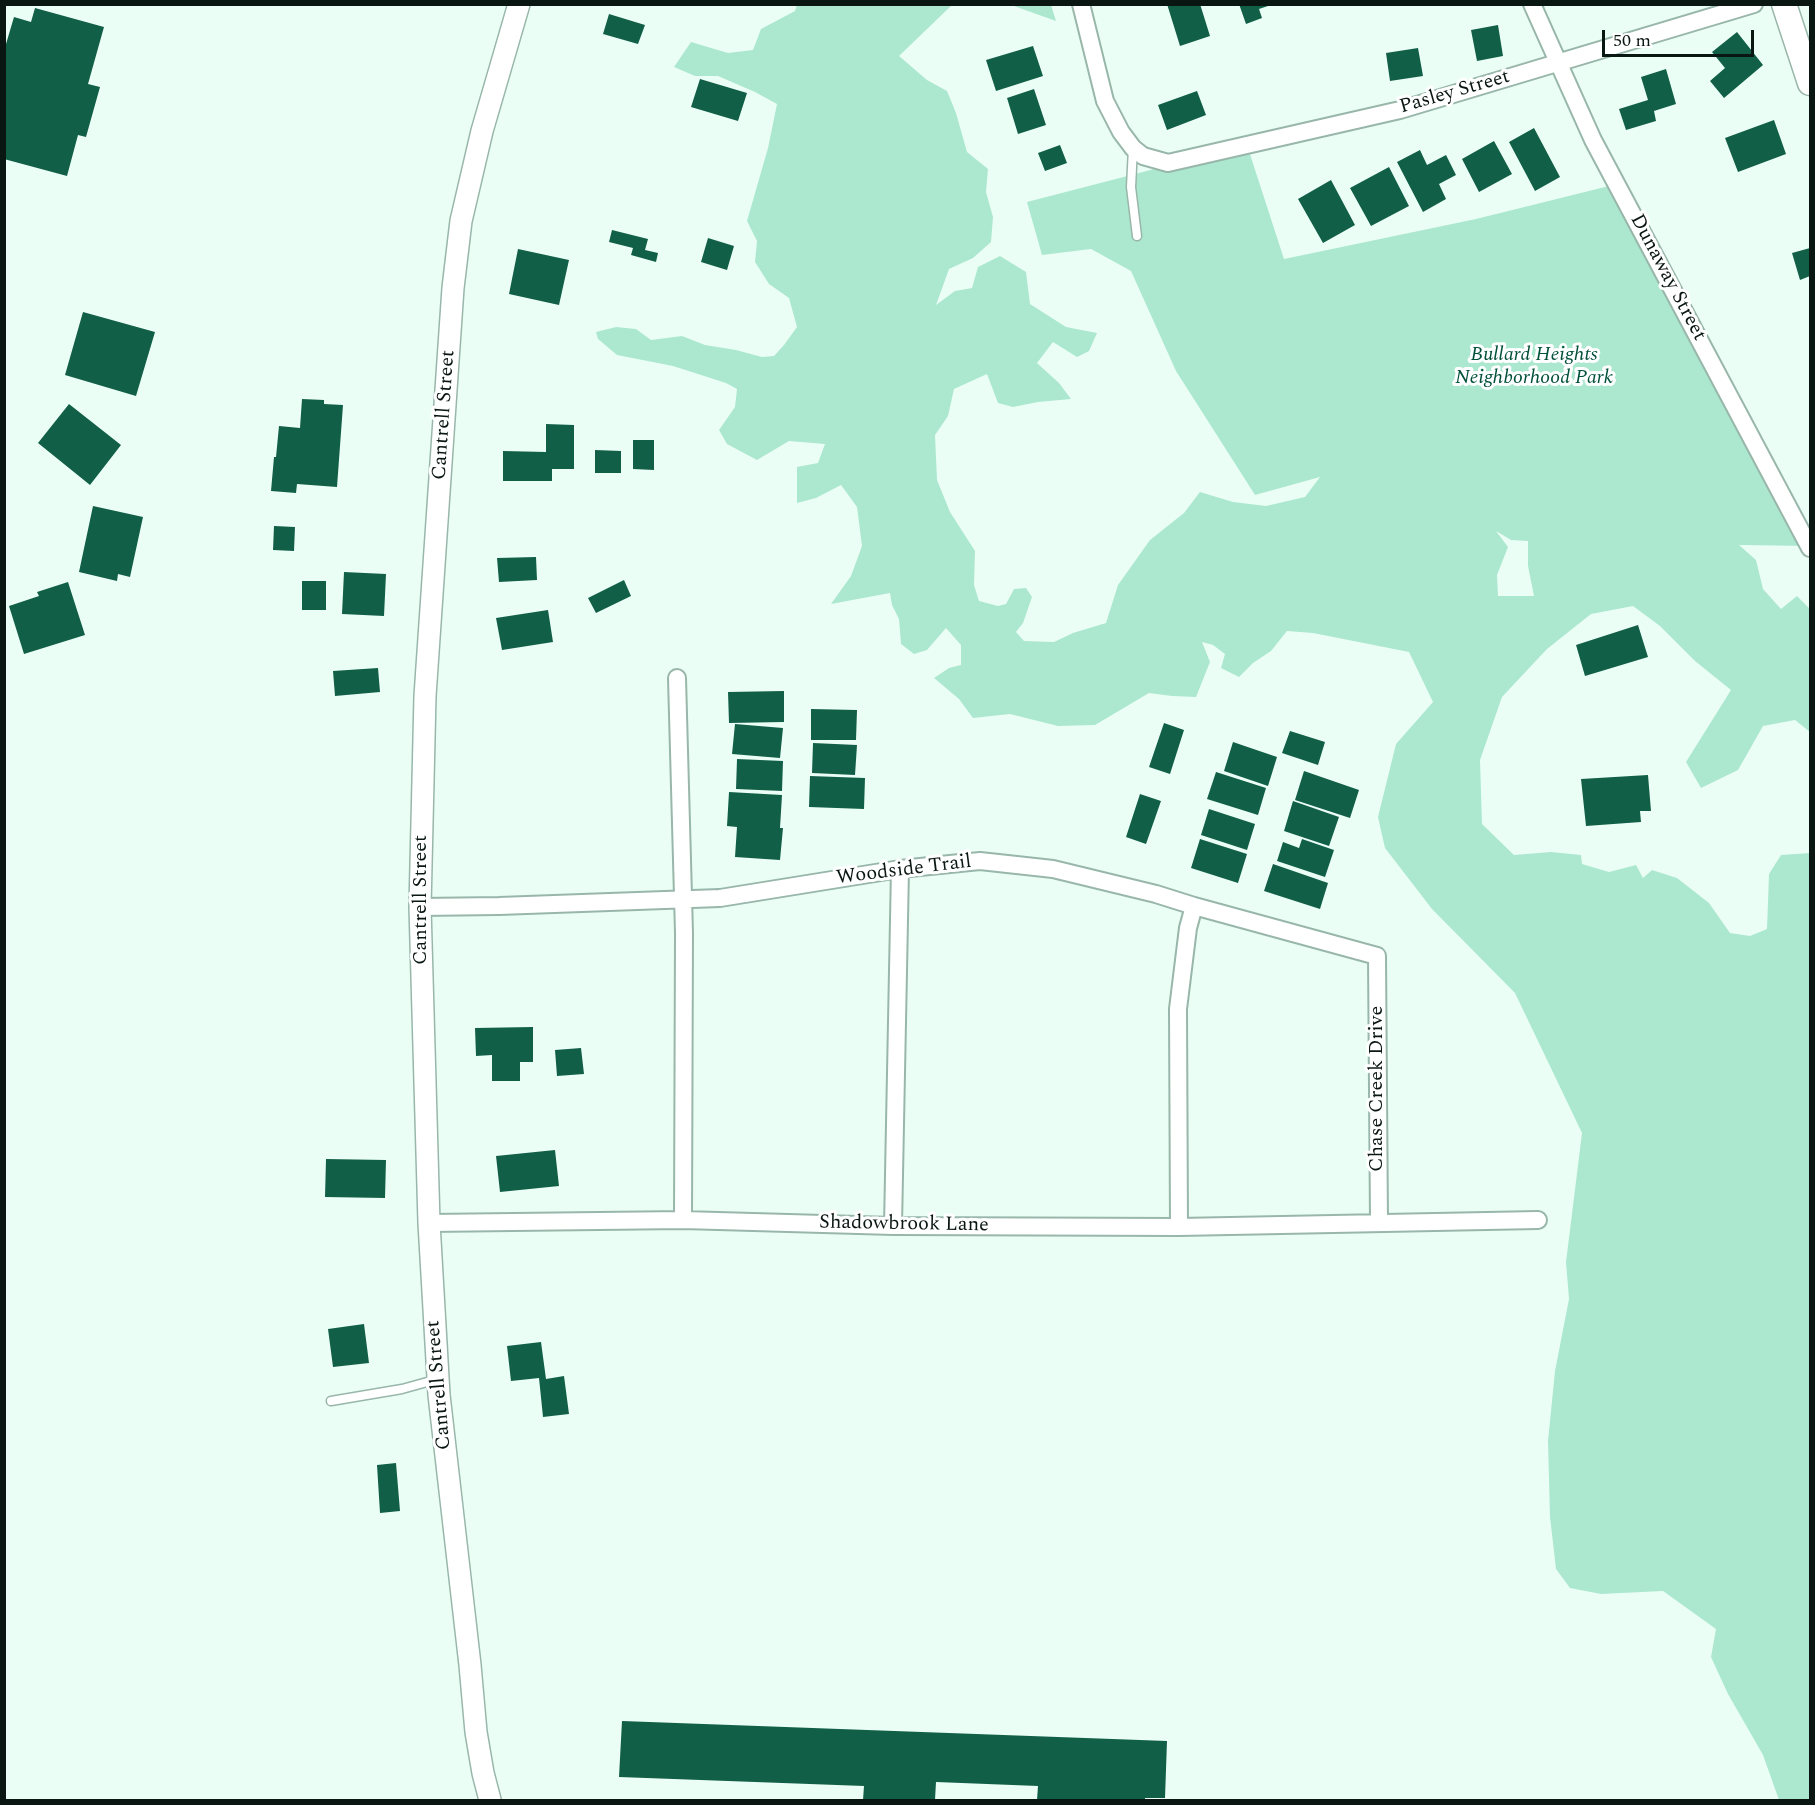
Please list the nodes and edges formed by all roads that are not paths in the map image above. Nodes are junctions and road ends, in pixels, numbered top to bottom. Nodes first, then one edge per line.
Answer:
1 (519, 4) edge
2 (1081, 4) edge
3 (1532, 4) edge
4 (1754, 4) edge
5 (1784, 4) edge
6 (1558, 62) junction
7 (1810, 83) edge
8 (1132, 148) junction
9 (1137, 236) dead end
10 (1810, 548) edge
11 (677, 678) dead end
12 (900, 869) junction
13 (683, 900) junction
14 (1194, 906) junction
15 (420, 907) junction
16 (1377, 956) joint
17 (683, 1220) junction
18 (1538, 1220) dead end
19 (429, 1222) junction
20 (1378, 1223) junction
21 (893, 1226) junction
22 (1179, 1227) junction
23 (438, 1379) junction
24 (331, 1401) dead end
25 (490, 1800) edge

1 - 15 street, Cantrell Street
2 - 8 street
3 - 6 street, Dunaway Street
4 - 6 street, Pasley Street
5 - 7 main road
6 - 8 street, Pasley Street
6 - 10 street, Dunaway Street
8 - 9 lane
11 - 13 street
12 - 13 street, Woodside Trail
12 - 14 street, Woodside Trail
12 - 21 street
13 - 15 street, Woodside Trail
13 - 17 street
14 - 16 street, Woodside Trail
14 - 22 street
15 - 19 street, Cantrell Street
16 - 20 street, Chase Creek Drive
17 - 19 street, Shadowbrook Lane
17 - 21 street, Shadowbrook Lane
18 - 20 street, Shadowbrook Lane
19 - 23 street, Cantrell Street
20 - 22 street, Shadowbrook Lane
21 - 22 street, Shadowbrook Lane
23 - 24 lane
23 - 25 street, Cantrell Street

